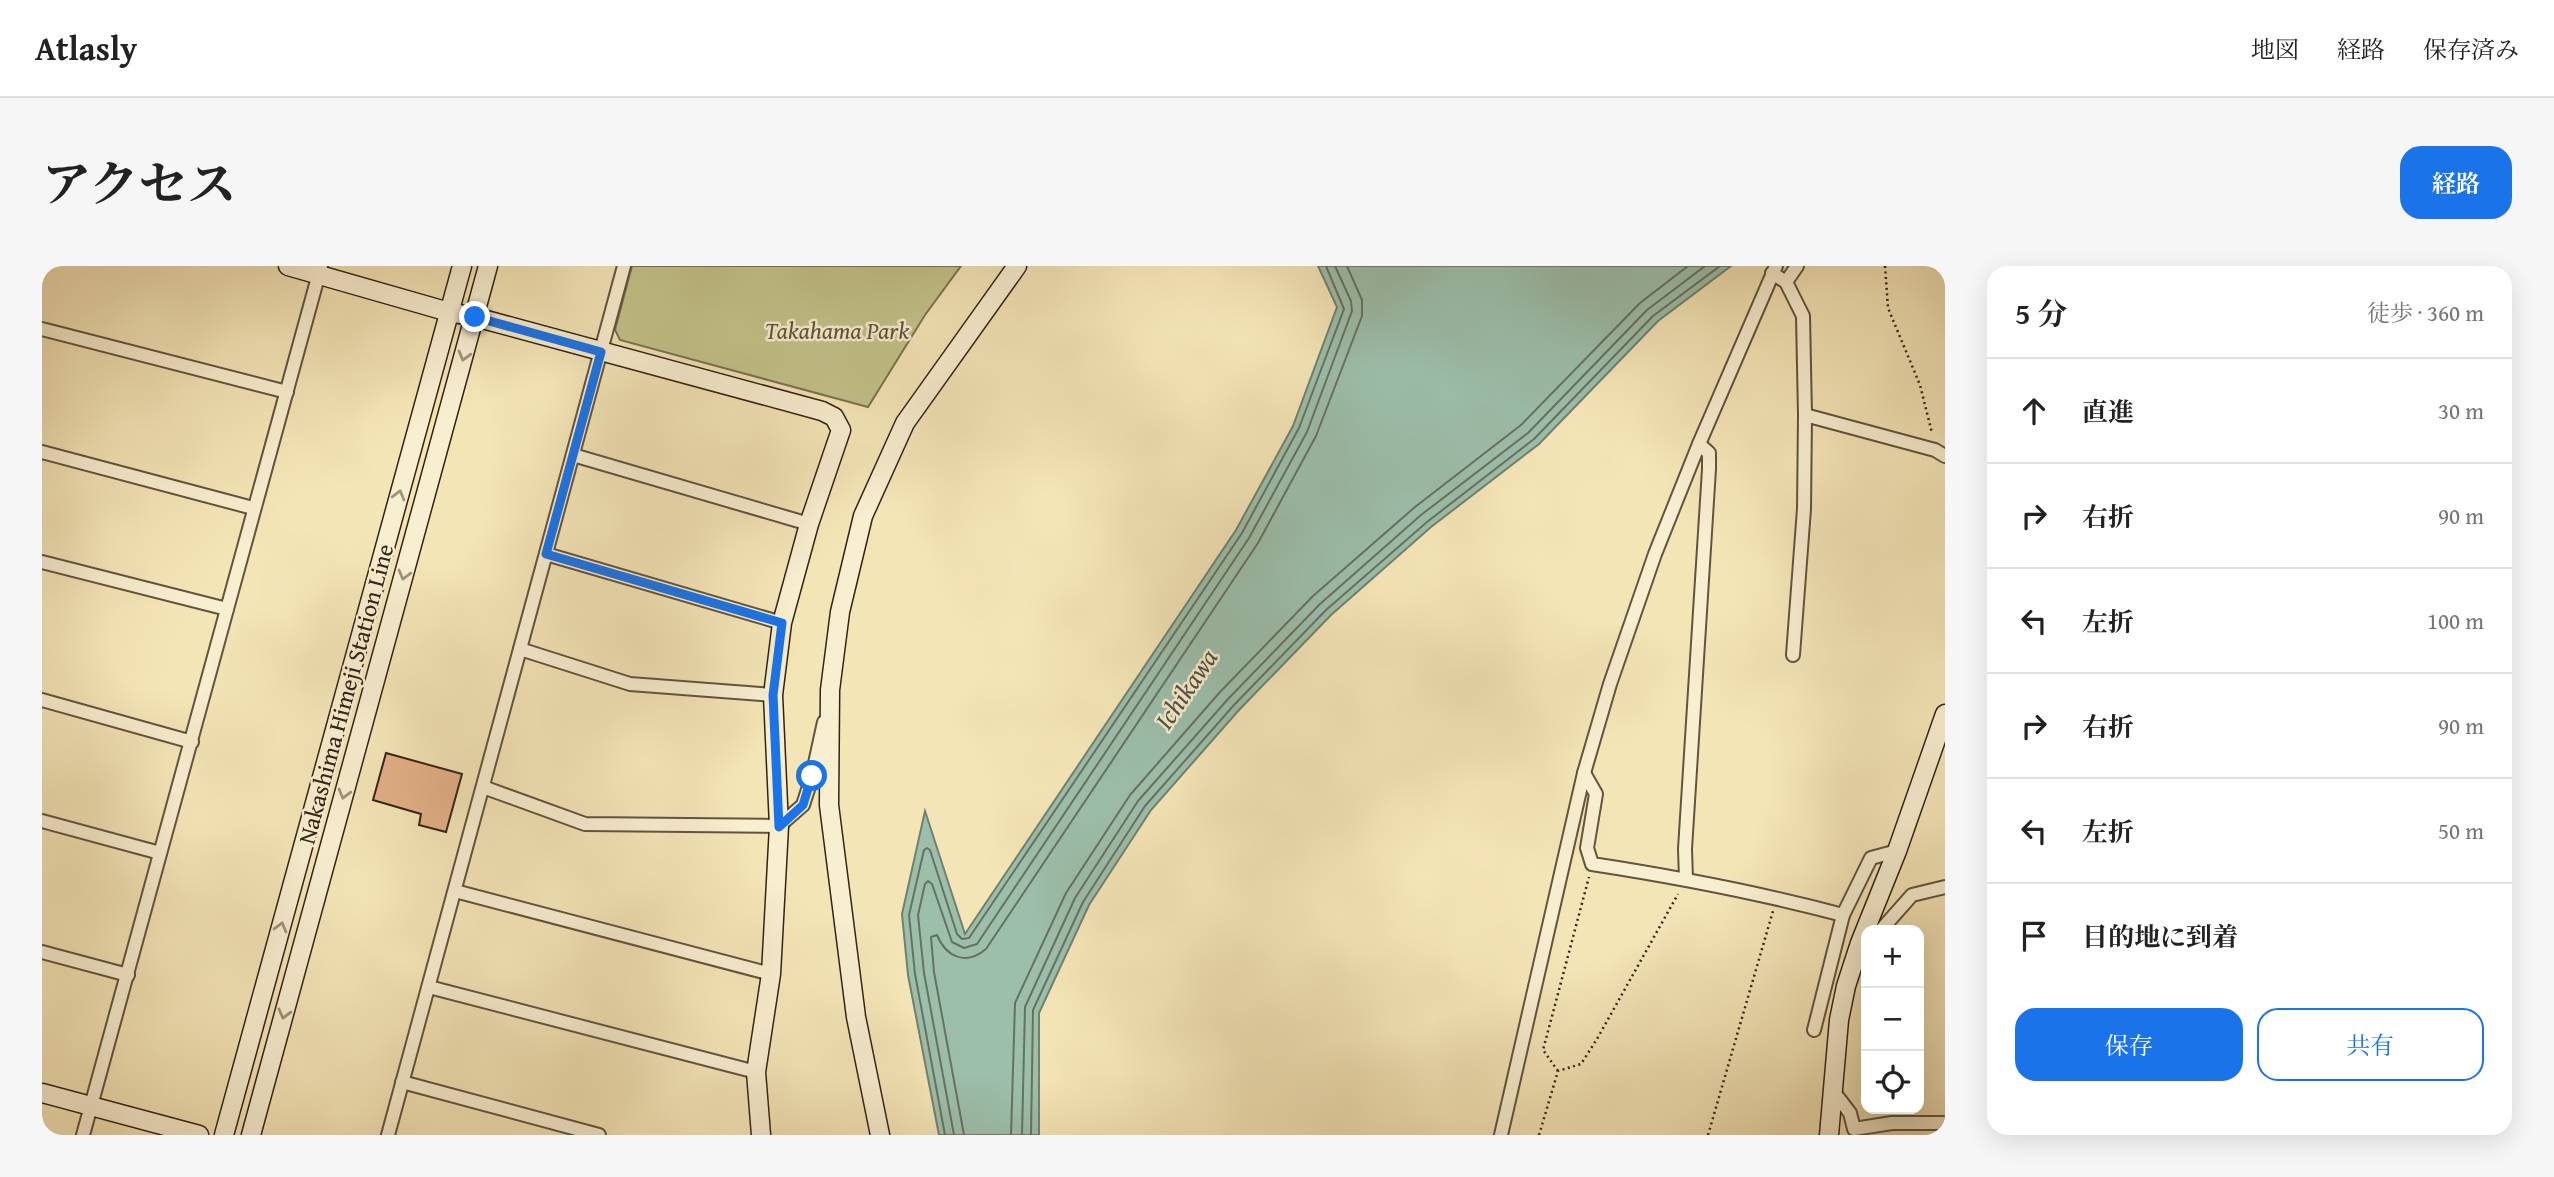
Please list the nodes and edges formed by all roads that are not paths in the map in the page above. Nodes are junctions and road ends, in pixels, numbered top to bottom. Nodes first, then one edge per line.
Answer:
1 (288, 266) edge
2 (462, 266) edge
3 (488, 266) edge
4 (624, 266) edge
5 (1017, 266) edge
6 (1797, 266) edge
7 (320, 270) edge
8 (1774, 270) edge
9 (1786, 282) junction
10 (449, 312) junction
11 (475, 317) junction
12 (42, 329) edge
13 (601, 352) junction
14 (287, 392) junction
15 (1805, 415) junction
16 (1699, 444) junction
17 (42, 452) edge
18 (1940, 453) edge
19 (573, 455) junction
20 (253, 509) junction
21 (809, 524) junction
22 (546, 554) junction
23 (42, 562) edge
24 (227, 609) junction
25 (782, 623) junction
26 (520, 649) junction
27 (1793, 654) dead end
28 (830, 690) junction
29 (773, 695) junction
30 (42, 700) edge
31 (1945, 714) edge
32 (192, 742) junction
33 (1584, 773) junction
34 (483, 787) junction
35 (42, 821) edge
36 (779, 827) junction
37 (1897, 851) junction
38 (160, 853) junction
39 (1686, 879) junction
40 (1945, 887) edge
41 (455, 891) junction
42 (1843, 915) junction
43 (1869, 925) edge
44 (1885, 925) edge
45 (1861, 946) edge
46 (42, 952) edge
47 (771, 974) junction
48 (128, 975) junction
49 (1824, 986) junction
50 (1846, 986) junction
51 (429, 988) junction
52 (1814, 1030) dead end
53 (756, 1072) junction
54 (402, 1082) junction
55 (1833, 1091) junction
56 (42, 1093) edge
57 (91, 1107) junction
58 (1945, 1123) edge
59 (83, 1135) edge
60 (200, 1135) edge
61 (224, 1135) edge
62 (251, 1135) edge
63 (388, 1135) edge
64 (599, 1135) edge
65 (761, 1135) edge
66 (880, 1135) edge
67 (1501, 1135) edge
68 (1829, 1135) edge

1 - 7 street
2 - 10 street, Nakashima Himeji Station Line
3 - 11 street, Nakashima Himeji Station Line
4 - 13 street
5 - 28 street
6 - 9 street
7 - 10 street
7 - 14 street
8 - 9 street
8 - 16 street
9 - 15 street
10 - 11 street
61 -> 10 street, Nakashima Himeji Station Line
11 - 13 street
11 -> 62 street, Nakashima Himeji Station Line
12 - 14 street
13 - 19 street
13 - 21 street
14 - 20 street
15 - 18 street
15 - 27 street
16 - 33 street
16 - 39 street
17 - 20 street
19 - 21 street
19 - 22 street
20 - 24 street
21 - 25 street
22 - 25 street
22 - 26 street
23 - 24 street
24 - 32 street
25 - 29 street
26 - 29 street
26 - 34 street
28 - 36 street
28 - 66 street
29 - 36 street
30 - 32 street
31 - 37 street
32 - 38 street
33 - 39 street
33 - 67 street
34 - 36 street
34 - 41 street
35 - 38 street
36 - 47 street
37 - 42 street
37 - 43 street
38 - 48 street
39 - 42 street
40 - 44 street
41 - 47 street
41 - 51 street
42 - 49 street
45 - 50 street
46 - 48 street
47 - 53 street
48 - 57 street
49 - 50 street
49 - 52 street
50 - 55 street
51 - 53 street
51 - 54 street
53 - 65 street
54 - 63 street
54 - 64 street
55 - 58 street
55 - 68 street
56 - 57 street
57 - 59 street
57 - 60 street

